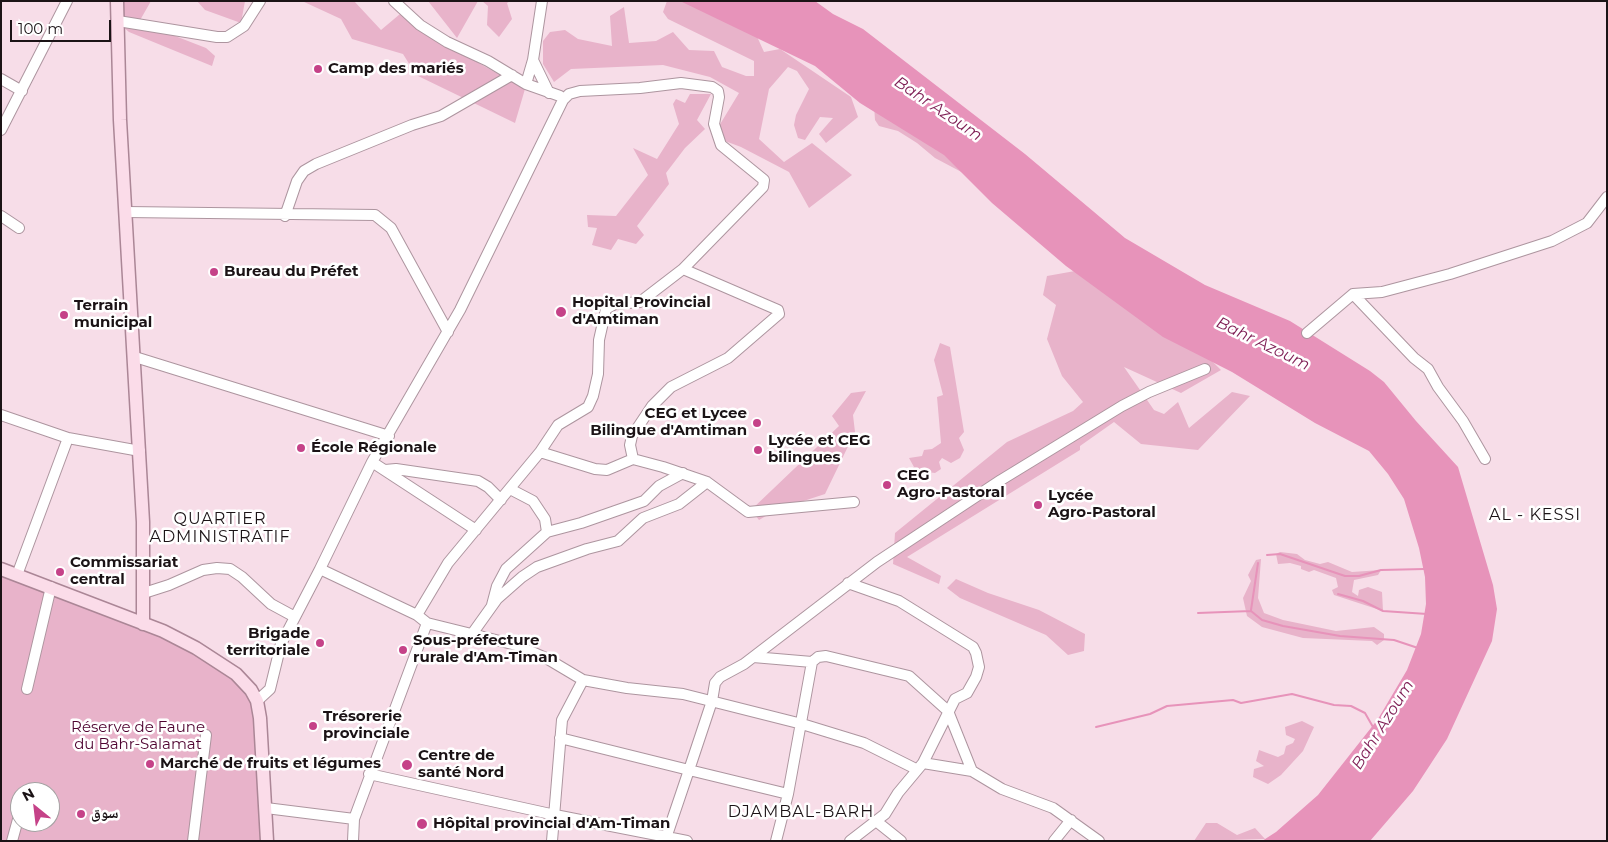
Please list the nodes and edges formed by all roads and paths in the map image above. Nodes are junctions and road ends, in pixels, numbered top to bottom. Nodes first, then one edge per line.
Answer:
1 (67, 1) edge
2 (117, 1) edge
3 (260, 1) edge
4 (394, 1) edge
5 (542, 1) edge
6 (118, 21) junction
7 (533, 60) junction
8 (512, 75) junction
9 (1, 79) edge
10 (526, 84) junction
11 (22, 91) junction
12 (549, 92) junction
13 (563, 100) junction
14 (1, 130) edge
15 (1607, 197) edge
16 (126, 212) junction
17 (1, 216) edge
18 (285, 216) junction
19 (19, 228) dead end
20 (683, 269) junction
21 (1353, 294) junction
22 (448, 332) junction
23 (1307, 333) dead end
24 (135, 357) junction
25 (1205, 368) dead end
26 (1, 415) edge
27 (389, 436) junction
28 (68, 438) junction
29 (140, 451) junction
30 (540, 452) junction
31 (633, 459) junction
32 (1485, 459) dead end
33 (372, 462) junction
34 (385, 470) junction
35 (683, 473) junction
36 (707, 482) junction
37 (510, 489) junction
38 (501, 500) junction
39 (854, 502) dead end
40 (476, 530) junction
41 (547, 532) junction
42 (1, 569) edge
43 (320, 569) junction
44 (16, 574) junction
45 (848, 583) junction
46 (51, 588) junction
47 (144, 593) junction
48 (491, 608) junction
49 (417, 614) junction
50 (295, 617) junction
51 (427, 623) junction
52 (144, 624) junction
53 (472, 634) junction
54 (753, 657) junction
55 (812, 662) junction
56 (582, 680) junction
57 (27, 689) dead end
58 (257, 701) junction
59 (712, 701) junction
60 (948, 711) junction
61 (802, 724) junction
62 (206, 735) dead end
63 (560, 738) junction
64 (920, 766) junction
65 (689, 770) junction
66 (972, 771) junction
67 (369, 774) junction
68 (788, 794) junction
69 (266, 808) junction
70 (554, 815) junction
71 (354, 820) junction
72 (1072, 820) junction
73 (876, 821) junction
74 (665, 839) edge
75 (193, 841) edge
76 (267, 841) edge
77 (353, 841) edge
78 (552, 841) edge
79 (687, 841) edge
80 (776, 841) edge
81 (850, 841) edge
82 (901, 841) edge
83 (1054, 841) edge
84 (1099, 841) edge

1 - 11 street
2 - 6 main road
3 - 6 street
4 - 8 street
5 - 7 street
6 - 16 main road
7 - 10 street
7 - 12 street
8 - 10 street
8 - 18 street
9 - 11 street
10 - 12 street
11 - 14 street
12 - 13 street
13 - 20 street
13 - 22 street
15 - 21 street
16 - 18 street
16 - 24 main road
17 - 19 street
18 - 22 street
20 - 30 street
20 - 31 street
21 - 23 street
21 - 32 street
22 - 27 street
24 - 27 street
24 - 29 main road
25 - 45 street
26 - 28 street
27 - 33 street
28 - 29 street
28 - 44 street
29 - 47 main road
30 - 31 street
30 - 37 street
31 - 35 street
33 - 34 street
33 - 43 street
34 - 38 street
34 - 40 street
35 - 36 street
35 - 41 street
36 - 39 street
36 - 48 street
37 - 38 street
37 - 41 street
38 - 40 street
40 - 49 street
41 - 48 street
42 - 44 main road
43 - 49 street
43 - 50 street
44 - 46 main road
45 - 54 street
45 - 60 street
46 - 52 main road
46 - 57 street
47 - 50 street
47 - 52 main road
48 - 53 street
49 - 51 street
50 - 58 street
51 - 53 street
51 - 67 street
52 - 58 main road
53 - 56 street
54 - 55 street
54 - 59 street
55 - 60 street
55 - 61 street
56 - 59 street
56 - 63 street
58 - 69 main road
59 - 61 street
59 - 65 street
60 - 64 street
60 - 66 street
61 - 64 street
61 - 68 street
62 - 75 street
63 - 65 street
63 - 70 street
64 - 66 street
64 - 73 street
65 - 68 street
65 - 74 street
66 - 72 street
67 - 70 street
67 - 71 street
68 - 80 street
69 - 71 street
69 - 76 main road
70 - 74 street
70 - 78 street
71 - 77 street
72 - 83 street
72 - 84 street
73 - 81 street
73 - 82 street
74 - 79 street

